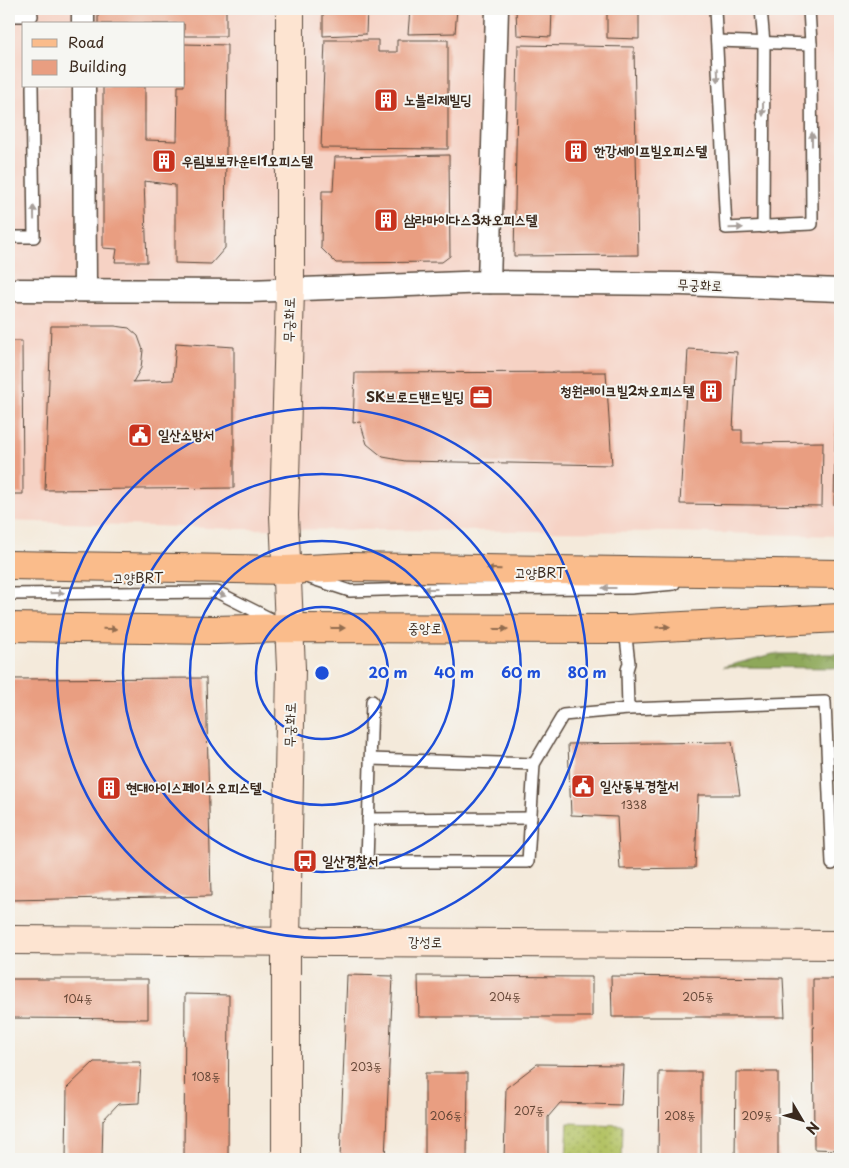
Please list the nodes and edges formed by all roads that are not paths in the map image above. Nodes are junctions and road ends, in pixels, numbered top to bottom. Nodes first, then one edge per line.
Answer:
1 (83, 9) edge
2 (290, 9) edge
3 (497, 9) edge
4 (715, 9) edge
5 (761, 9) edge
6 (809, 9) edge
7 (9, 16) edge
8 (32, 16) edge
9 (83, 22) edge
10 (716, 41) junction
11 (764, 42) junction
12 (811, 44) junction
13 (32, 88) edge
14 (84, 88) edge
15 (763, 228) junction
16 (9, 237) edge
17 (488, 282) junction
18 (9, 290) edge
19 (85, 290) junction
20 (290, 290) junction
21 (840, 290) edge
22 (9, 565) edge
23 (286, 570) junction
24 (840, 574) edge
25 (9, 594) edge
26 (840, 618) edge
27 (9, 627) edge
28 (290, 628) junction
29 (625, 629) junction
30 (372, 701) dead end
31 (628, 709) junction
32 (370, 759) junction
33 (534, 764) junction
34 (531, 818) junction
35 (368, 819) junction
36 (832, 864) dead end
37 (9, 940) edge
38 (286, 941) junction
39 (840, 945) edge
40 (286, 1159) edge

1 - 9 street
2 - 20 main road, 무궁화로
3 - 17 street
4 - 10 lane
5 - 11 lane
6 - 12 lane
7 - 8 lane
10 - 11 lane
10 -> 15 lane
11 - 12 lane
11 -> 15 lane
15 -> 12 lane
16 -> 13 lane
14 - 19 street
17 - 20 street, 무궁화로
17 - 21 street, 무궁화로
18 - 19 street, 무궁화로
19 - 20 street, 무궁화로
20 - 23 main road, 무궁화로
22 - 23 main road
24 -> 23 main road
23 - 28 main road, 무궁화로
25 -> 28 lane, 고양BRT
29 -> 26 main road, 중앙로
27 -> 28 main road, 중앙로
28 -> 29 main road, 중앙로
28 - 38 main road, 무궁화로
29 - 31 lane
30 - 32 lane
31 - 33 lane
31 - 36 lane
32 - 33 lane
32 - 35 lane
33 - 34 lane
34 - 35 lane
34 - 35 lane
37 - 38 main road, 강성로
38 - 39 main road, 강성로
38 - 40 main road, 무궁화로

